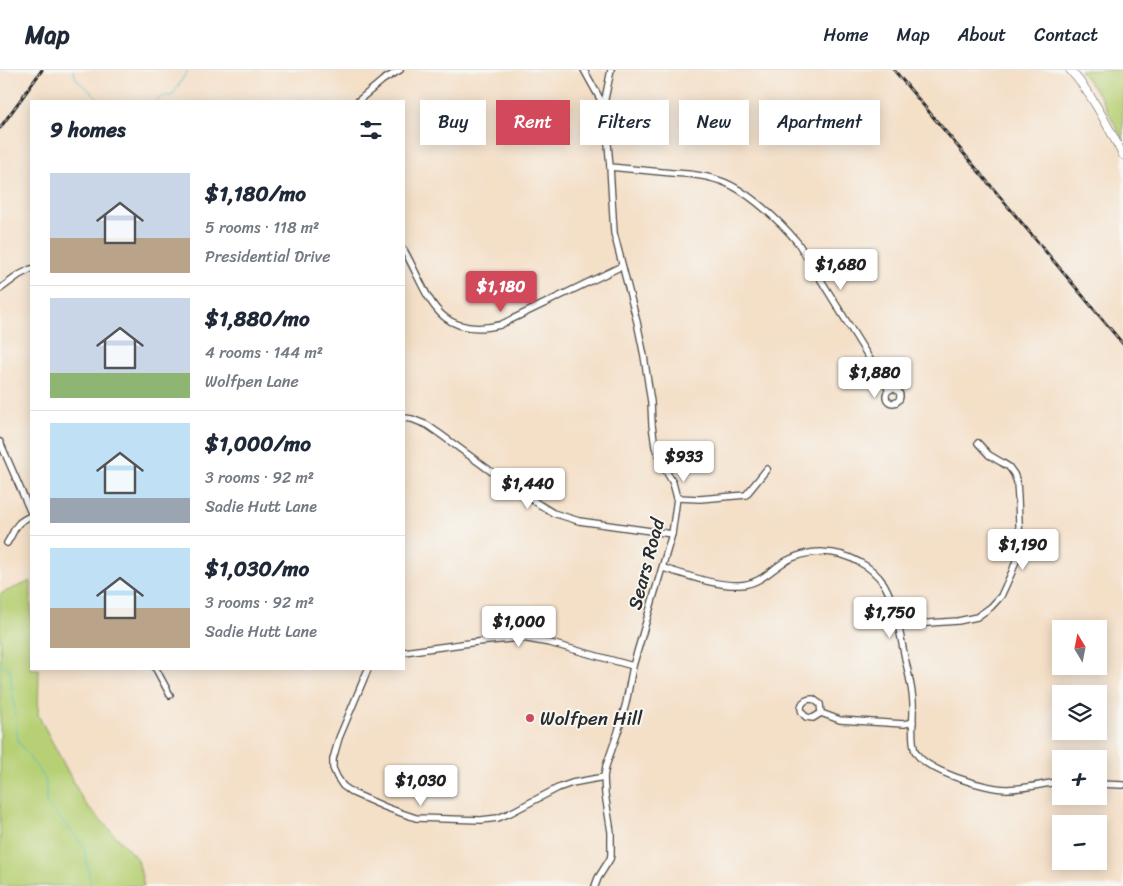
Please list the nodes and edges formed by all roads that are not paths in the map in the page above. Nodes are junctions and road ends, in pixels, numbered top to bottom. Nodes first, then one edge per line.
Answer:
1 (400, 70) edge
2 (584, 70) edge
3 (611, 70) edge
4 (1070, 70) edge
5 (359, 100) edge
6 (601, 100) edge
7 (605, 100) edge
8 (608, 145) edge
9 (1123, 155) edge
10 (610, 167) junction
11 (405, 252) edge
12 (622, 266) junction
13 (30, 269) edge
14 (0, 289) edge
15 (889, 390) dead end
16 (405, 418) edge
17 (0, 442) edge
18 (978, 443) dead end
19 (767, 469) dead end
20 (677, 498) junction
21 (30, 512) edge
22 (30, 515) edge
23 (672, 534) junction
24 (7, 543) dead end
25 (662, 568) junction
26 (898, 627) junction
27 (405, 652) edge
28 (633, 666) junction
29 (157, 670) edge
30 (368, 670) edge
31 (170, 696) dead end
32 (821, 713) dead end
33 (913, 722) junction
34 (604, 777) junction
35 (1052, 783) edge
36 (1107, 784) edge
37 (1123, 785) edge
38 (596, 886) edge

1 - 5 street
2 - 6 street
3 - 7 street, Sears Road
4 - 9 main road
8 - 10 street, Sears Road
10 - 12 street, Sears Road
10 - 15 street
11 - 12 street
12 - 20 street, Sears Road
13 - 14 street
16 - 23 street
17 - 21 street
18 - 26 street
19 - 20 street
20 - 23 street, Sears Road
22 - 24 street
23 - 25 street, Sears Road
25 - 26 street
25 - 28 street, Sears Road
26 - 33 street
27 - 28 street
28 - 34 street, Sears Road
29 - 31 street
30 - 34 street
32 - 33 street
33 - 35 street
34 - 38 street, Sears Road
36 - 37 street

